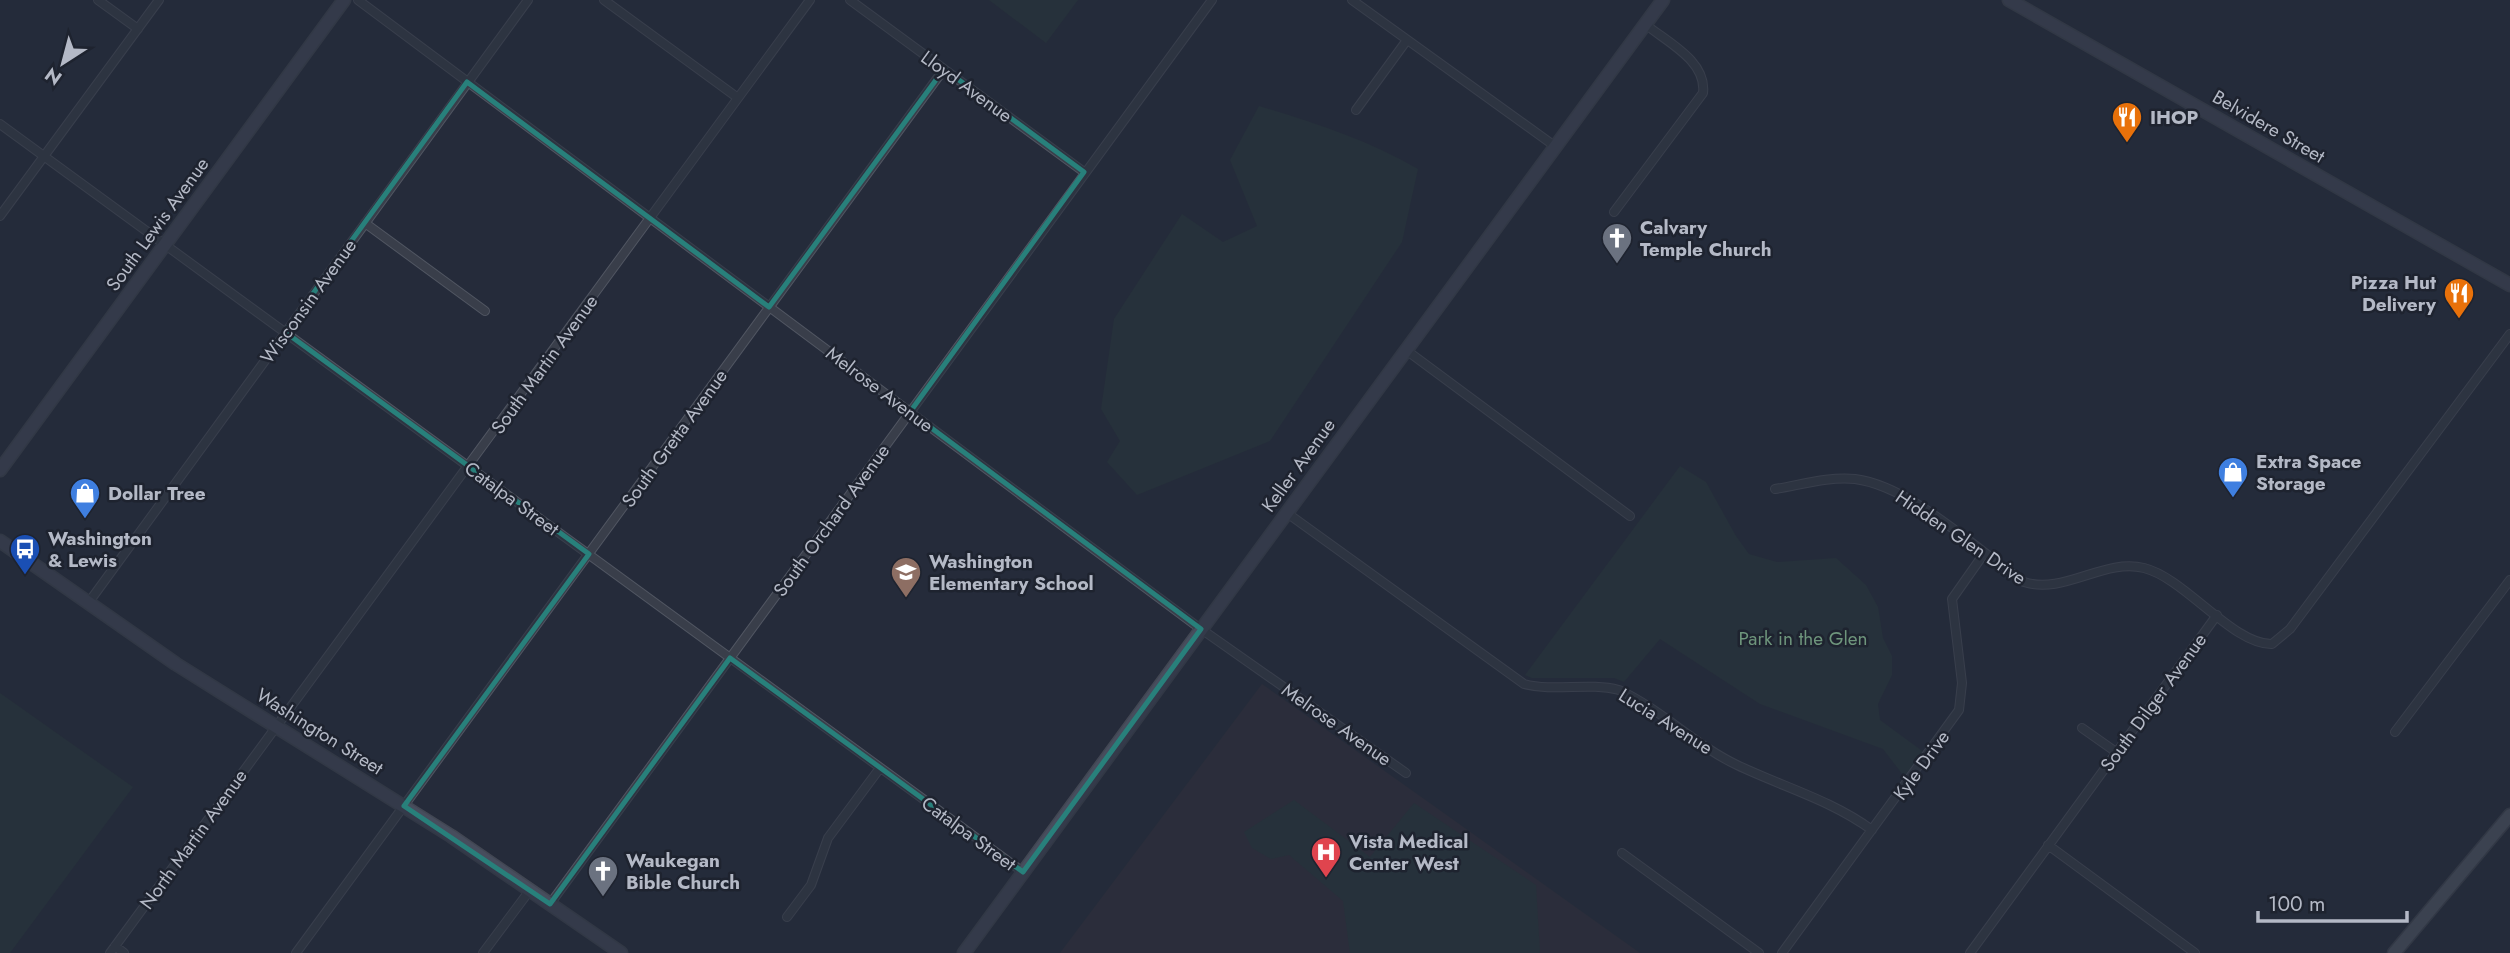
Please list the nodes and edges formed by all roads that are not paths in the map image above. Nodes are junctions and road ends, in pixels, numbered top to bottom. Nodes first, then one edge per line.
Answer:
1 (98, 0) edge
2 (159, 0) edge
3 (344, 0) edge
4 (358, 0) edge
5 (528, 0) edge
6 (604, 0) edge
7 (810, 0) edge
8 (850, 0) edge
9 (1212, 0) edge
10 (1352, 0) edge
11 (1663, 0) edge
12 (2010, 0) edge
13 (1645, 24) junction
14 (138, 29) junction
15 (1407, 40) junction
16 (944, 69) junction
17 (467, 82) junction
18 (738, 98) junction
19 (1356, 110) dead end
20 (0, 124) edge
21 (1556, 146) junction
22 (44, 156) junction
23 (1084, 172) junction
24 (1614, 212) dead end
25 (0, 216) edge
26 (650, 218) junction
27 (365, 223) junction
28 (165, 245) junction
29 (2510, 285) edge
30 (770, 307) junction
31 (485, 311) dead end
32 (285, 332) junction
33 (2510, 334) edge
34 (1406, 350) junction
35 (910, 412) junction
36 (469, 467) junction
37 (0, 470) edge
38 (1775, 489) dead end
39 (1287, 513) junction
40 (1630, 516) dead end
41 (0, 541) edge
42 (589, 554) junction
43 (1983, 555) junction
44 (2510, 580) edge
45 (89, 602) junction
46 (2217, 615) junction
47 (1201, 629) junction
48 (730, 658) junction
49 (277, 727) junction
50 (2082, 728) dead end
51 (2395, 732) dead end
52 (2116, 752) junction
53 (880, 768) junction
54 (1406, 773) dead end
55 (404, 806) junction
56 (2510, 815) edge
57 (1872, 830) junction
58 (2048, 845) junction
59 (1622, 853) dead end
60 (1023, 872) junction
61 (530, 890) junction
62 (550, 904) junction
63 (787, 917) dead end
64 (113, 950) edge
65 (124, 953) edge
66 (296, 953) edge
67 (483, 953) edge
68 (621, 953) edge
69 (964, 953) edge
70 (1759, 953) edge
71 (1782, 953) edge
72 (1970, 953) edge
73 (2195, 953) edge
74 (2395, 953) edge

1 - 14 street
2 - 14 street
3 - 28 main road, South Lewis Avenue
4 - 17 street, Melrose Avenue
5 - 17 street, Wisconsin Avenue
6 - 18 street
7 - 18 street, South Martin Avenue
8 - 16 street, Lloyd Avenue
9 - 23 street, South Orchard Avenue
10 - 15 street
11 - 13 main road, Keller Avenue
12 - 29 main road, Belvidere Street
13 - 21 main road, Keller Avenue
13 - 24 street
14 - 22 street
15 - 19 street
15 - 21 street
16 - 23 street, Lloyd Avenue
16 - 30 street, South Gretta Avenue
17 - 26 street, Melrose Avenue
17 - 27 street, Wisconsin Avenue
18 - 26 street, South Martin Avenue
20 - 22 street, Catalpa Street
21 - 34 main road, Keller Avenue
22 - 25 street
22 - 28 street, Catalpa Street
23 - 35 street, South Orchard Avenue
26 - 30 street, Melrose Avenue
26 - 36 street, South Martin Avenue
27 - 31 street
27 - 32 street, Wisconsin Avenue
28 - 32 street, Catalpa Street
28 - 37 main road, South Lewis Avenue
30 - 35 street, Melrose Avenue
30 - 42 street, South Gretta Avenue
32 - 36 street, Catalpa Street
32 - 45 street, Wisconsin Avenue
33 - 46 street, South Dilger Avenue
34 - 39 main road, Keller Avenue
34 - 40 street
35 - 47 street, Melrose Avenue
35 - 48 street, South Orchard Avenue
36 - 42 street, Catalpa Street
36 - 49 street, South Martin Avenue
38 - 43 street, Hidden Glen Drive
39 - 47 main road, Keller Avenue
39 - 57 street, Lucia Avenue
41 - 45 main road, Washington Street
42 - 48 street, Catalpa Street
42 - 55 street, South Gretta Avenue
43 - 46 street, Hidden Glen Drive
43 - 57 street, Kyle Drive
44 - 51 street
45 - 49 main road, Washington Street
46 - 52 street, South Dilger Avenue
47 - 54 street, Melrose Avenue
47 - 60 main road, Keller Avenue
48 - 53 street, Catalpa Street
48 - 62 street, South Orchard Avenue
49 - 55 main road, Washington Street
49 - 64 street, North Martin Avenue
50 - 52 street
52 - 58 street, South Dilger Avenue
53 - 60 street, Catalpa Street
53 - 63 street
55 - 61 main road, Washington Street
55 - 66 street, South Gretta Avenue
56 - 74 main road
57 - 71 street, Kyle Drive
58 - 72 street, South Dilger Avenue
58 - 73 street
59 - 70 street
60 - 69 main road, Keller Avenue
61 - 62 main road, Washington Street
61 - 67 street
62 - 68 main road, Washington Street
64 - 65 street

